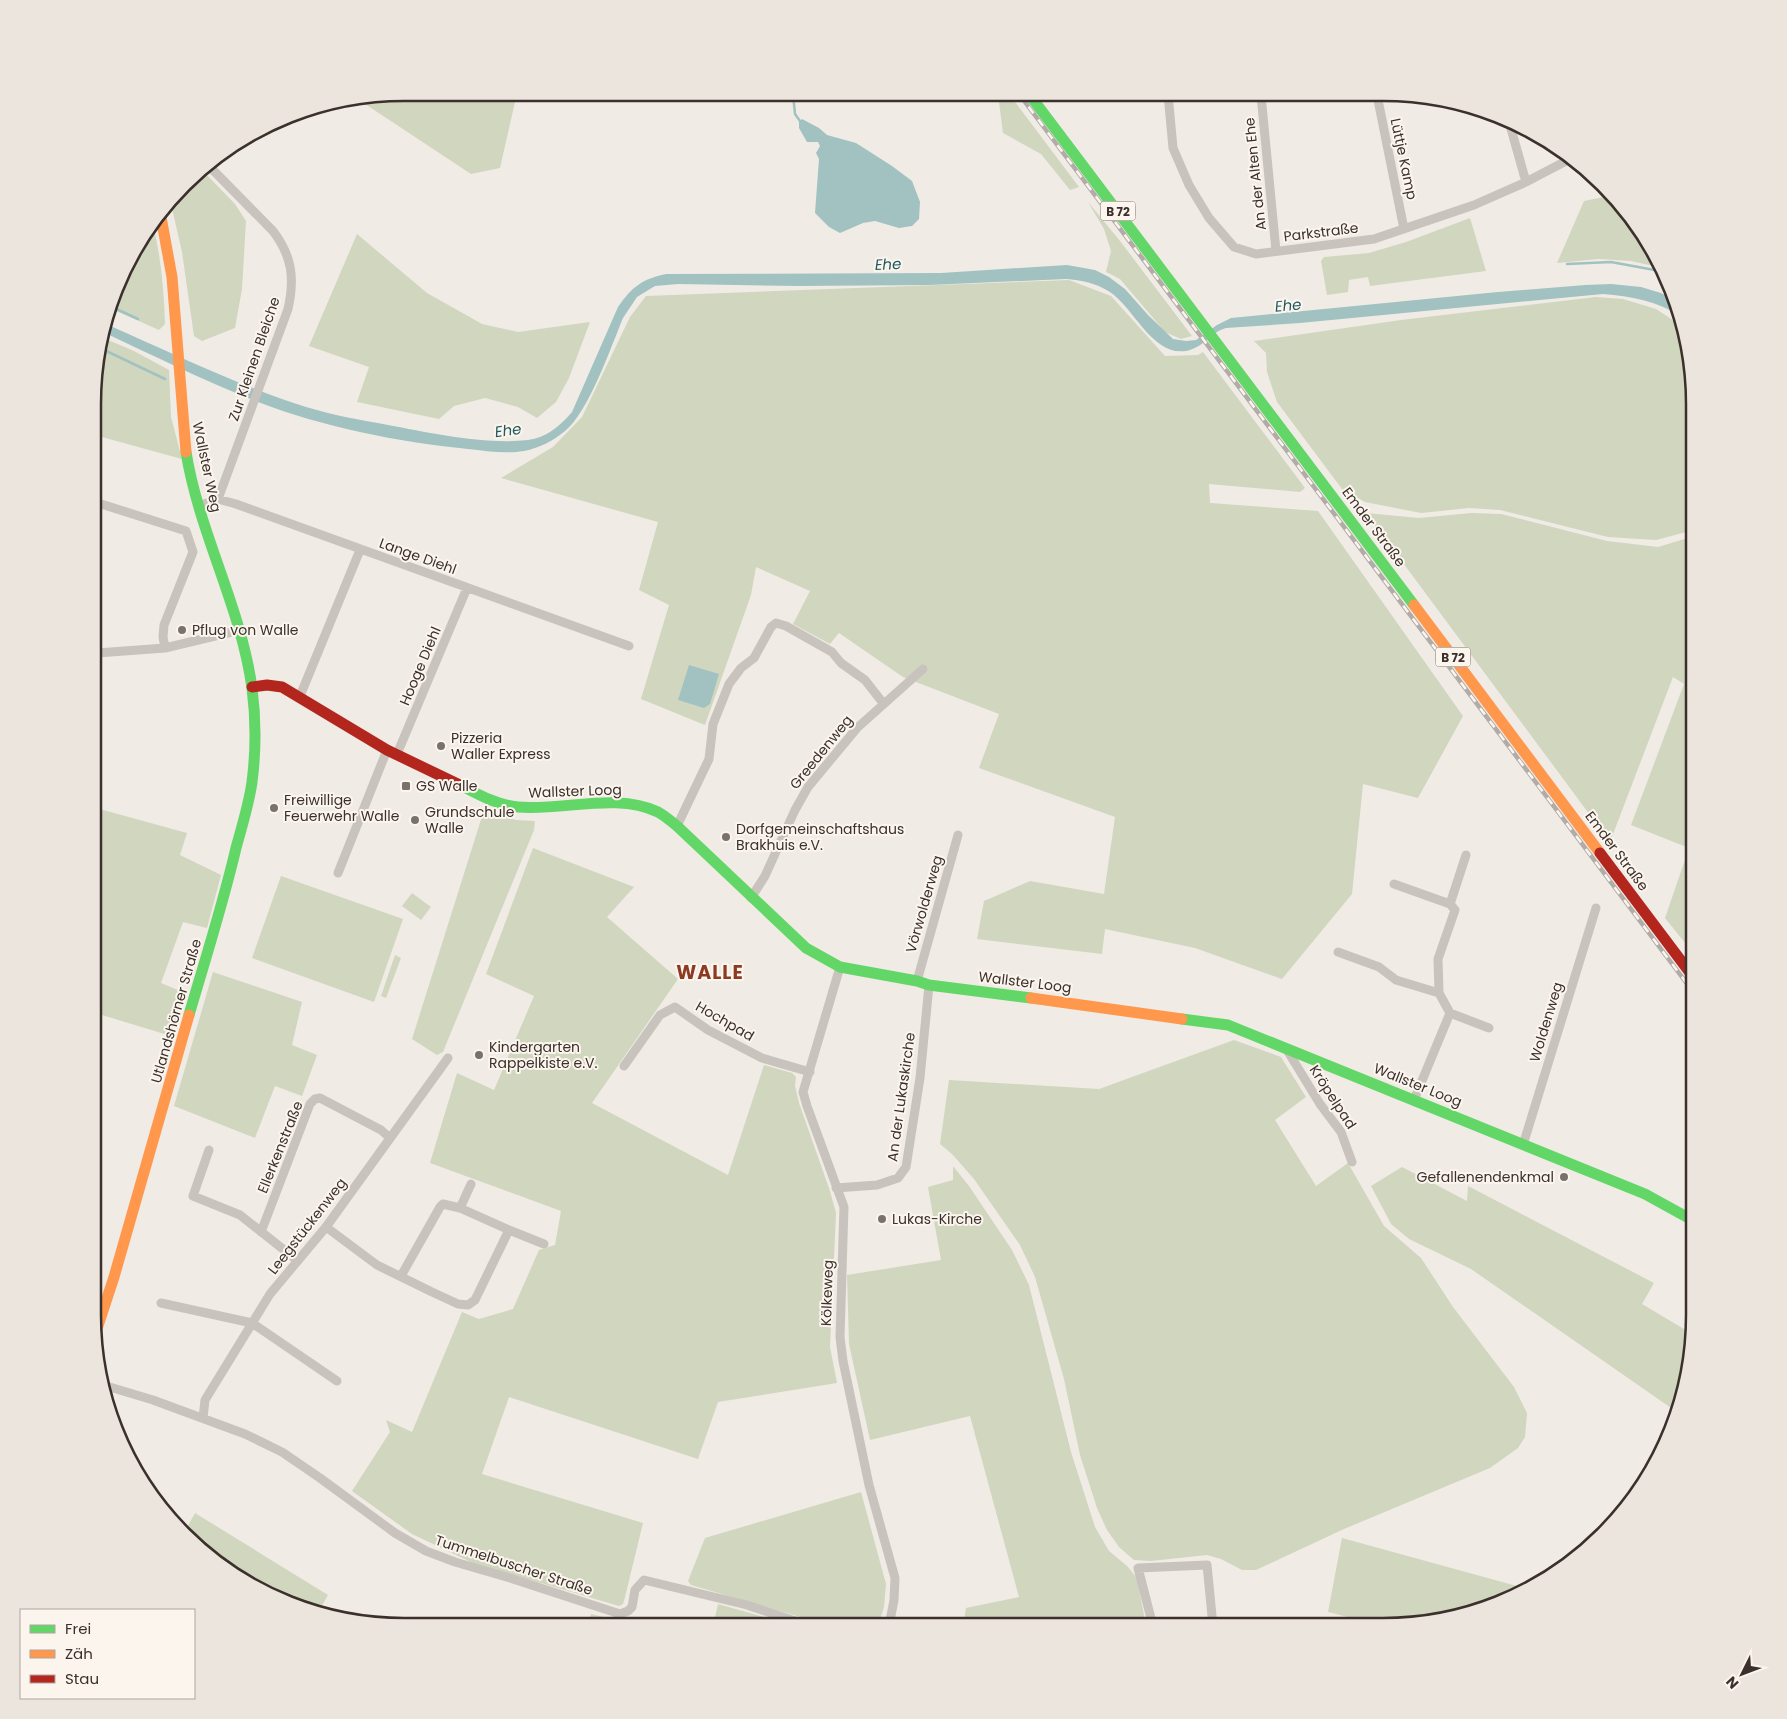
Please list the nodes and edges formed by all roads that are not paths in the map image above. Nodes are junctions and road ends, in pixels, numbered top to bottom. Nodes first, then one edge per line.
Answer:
1 (1034, 101) edge
2 (1169, 101) edge
3 (1262, 101) edge
4 (1378, 101) edge
5 (1512, 130) edge
6 (1564, 162) edge
7 (213, 170) edge
8 (1526, 182) junction
9 (162, 222) edge
10 (1404, 229) junction
11 (1276, 251) junction
12 (218, 499) junction
13 (101, 504) edge
14 (199, 506) junction
15 (360, 550) junction
16 (467, 588) junction
17 (240, 630) junction
18 (629, 646) dead end
19 (165, 648) junction
20 (101, 653) edge
21 (924, 669) dead end
22 (252, 687) junction
23 (300, 696) junction
24 (883, 703) junction
25 (392, 752) junction
26 (677, 826) junction
27 (958, 835) dead end
28 (1466, 855) dead end
29 (338, 873) dead end
30 (1394, 884) dead end
31 (752, 898) junction
32 (1450, 904) junction
33 (1596, 908) dead end
34 (1338, 952) dead end
35 (840, 967) junction
36 (1686, 967) edge
37 (916, 981) junction
38 (929, 985) junction
39 (1439, 993) junction
40 (1450, 1013) junction
41 (1489, 1028) dead end
42 (1287, 1050) junction
43 (448, 1058) dead end
44 (624, 1066) dead end
45 (810, 1072) junction
46 (1414, 1100) junction
47 (390, 1138) junction
48 (1523, 1145) junction
49 (209, 1150) dead end
50 (1352, 1162) dead end
51 (471, 1184) dead end
52 (836, 1188) junction
53 (460, 1208) junction
54 (1686, 1217) edge
55 (326, 1227) junction
56 (509, 1230) junction
57 (261, 1232) junction
58 (544, 1244) dead end
59 (298, 1261) junction
60 (401, 1276) junction
61 (161, 1303) dead end
62 (101, 1316) edge
63 (252, 1323) junction
64 (336, 1381) dead end
65 (110, 1387) edge
66 (204, 1418) junction
67 (786, 1618) edge
68 (891, 1618) edge
69 (1151, 1618) edge
70 (1212, 1618) edge

1 - 36 street, Emder Straße / B 72
2 - 11 street, Parkstraße
3 - 11 street, An der Alten Ehe
4 - 10 street, Lüttje Kamp
5 - 8 street
6 - 8 street, Parkstraße
7 - 12 street, Zur Kleinen Bleiche
8 - 10 street, Parkstraße
9 - 14 street, Wallster Weg
10 - 11 street, Parkstraße
12 - 14 street
12 - 15 street, Lange Diehl
13 - 19 street
14 - 17 street, Wallster Weg
15 - 16 street, Lange Diehl
15 - 23 street
16 - 18 street, Lange Diehl
16 - 25 street, Hooge Diehl
17 - 19 street
17 - 22 street, Wallster Weg
19 - 20 street
21 - 24 street, Greedenweg
22 - 23 street, Wallster Loog
22 - 62 street, Utlandshörner Straße
23 - 25 street, Wallster Loog
24 - 26 street
24 - 31 street, Greedenweg
25 - 26 street, Wallster Loog
25 - 29 street
26 - 31 street, Wallster Loog
27 - 37 street, Vörwolderweg
28 - 32 street
30 - 32 street
31 - 35 street, Wallster Loog
32 - 39 street
33 - 48 street, Woldenweg
34 - 39 street
35 - 37 street, Wallster Loog
35 - 45 street, Kölkeweg
37 - 38 street, Wallster Loog
38 - 42 street, Wallster Loog
38 - 52 street, An der Lukaskirche
39 - 40 street
40 - 41 street
40 - 46 street
42 - 46 street, Wallster Loog
42 - 50 street, Kröpelpad
43 - 47 street, Leegstückenweg
44 - 45 street, Hochpad
45 - 52 street, Kölkeweg
46 - 48 street, Wallster Loog
47 - 55 street, Leegstückenweg
47 - 57 street, Ellerkenstraße
48 - 54 street, Wallster Loog
49 - 57 street
51 - 53 street
52 - 68 street, Kölkeweg
53 - 56 street
53 - 60 street
55 - 59 street, Leegstückenweg
55 - 60 street
56 - 58 street
56 - 60 street
57 - 59 street
59 - 63 street, Leegstückenweg
61 - 63 street
63 - 64 street
63 - 66 street, Leegstückenweg
65 - 66 street, Tummelbuscher Straße
66 - 67 street, Tummelbuscher Straße
69 - 70 street

